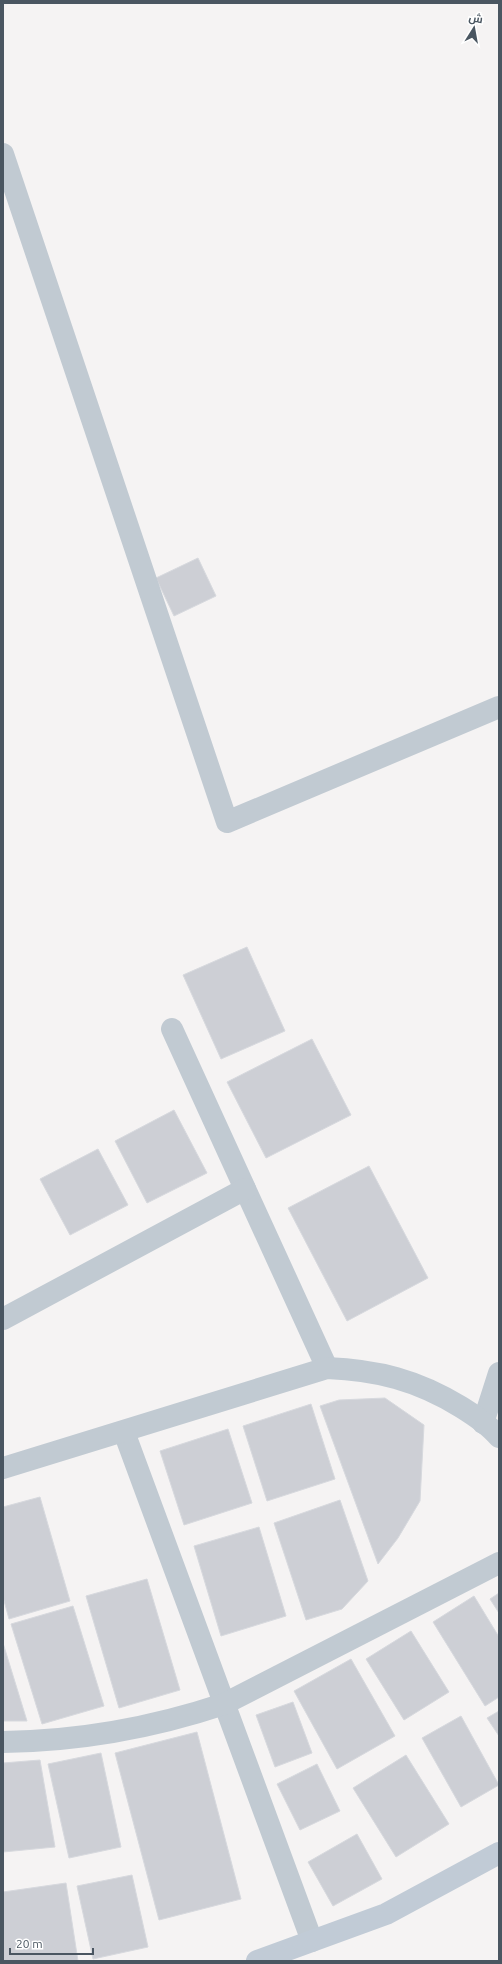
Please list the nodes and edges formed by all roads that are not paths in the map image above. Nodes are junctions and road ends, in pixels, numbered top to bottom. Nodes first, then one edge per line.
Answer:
1 (3, 154) edge
2 (499, 707) edge
3 (172, 1029) dead end
4 (245, 1189) junction
5 (3, 1319) edge
6 (327, 1368) junction
7 (499, 1373) edge
8 (491, 1430) edge
9 (124, 1432) junction
10 (3, 1468) edge
11 (499, 1563) edge
12 (224, 1704) junction
13 (3, 1742) edge
14 (499, 1853) edge
15 (312, 1941) junction
16 (257, 1961) edge

1 - 2 street
3 - 4 street
4 - 5 street
4 - 6 street
6 - 8 street
6 - 9 street
7 - 8 street
9 - 10 street
9 - 12 street
11 - 12 street
12 - 13 street
12 - 15 street
14 - 15 street
15 - 16 street

